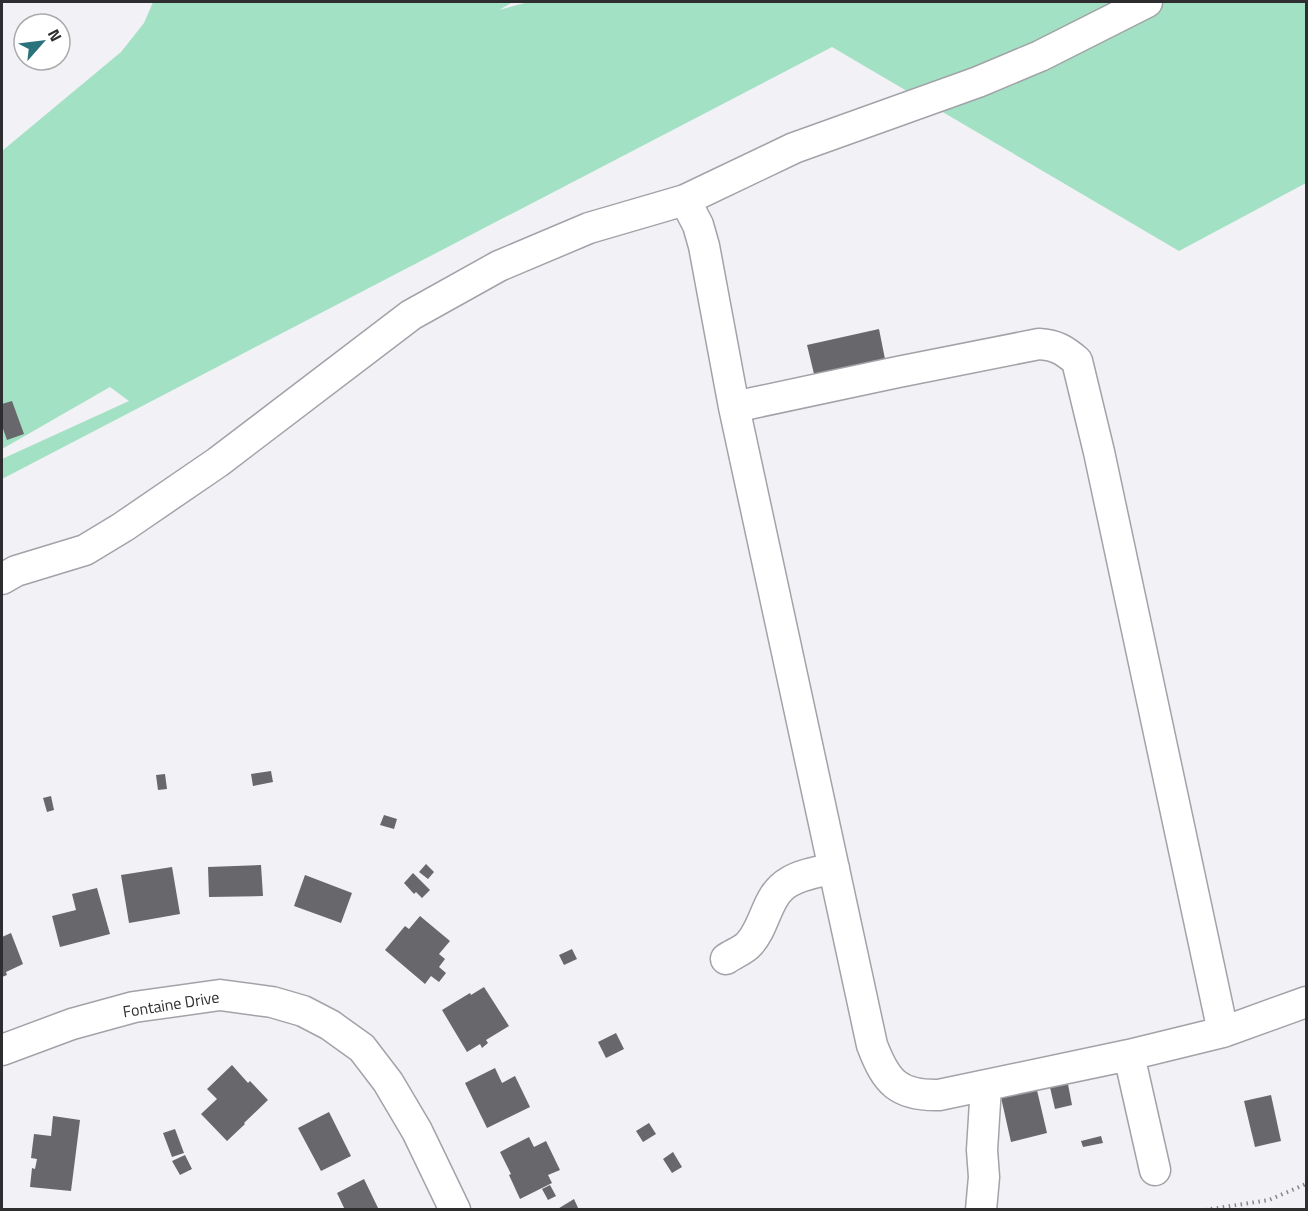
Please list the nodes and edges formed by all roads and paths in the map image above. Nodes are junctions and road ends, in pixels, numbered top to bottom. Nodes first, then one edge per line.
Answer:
1 (1147, 2) edge
2 (685, 200) junction
3 (734, 407) junction
4 (2, 579) edge
5 (834, 868) junction
6 (726, 958) dead end
7 (1306, 1002) edge
8 (1223, 1032) junction
9 (2, 1050) edge
10 (1129, 1055) junction
11 (986, 1086) junction
12 (1155, 1170) dead end
13 (1306, 1184) edge
14 (455, 1209) edge
15 (981, 1209) edge
16 (1205, 1209) edge

1 - 2 street
2 - 3 street
2 - 4 street
3 - 5 street
3 - 8 street
5 - 6 street
5 - 11 street
7 - 8 street
8 - 10 street
9 - 14 street, Fontaine Drive
10 - 11 street
10 - 12 street
11 - 15 street
13 - 16 path

